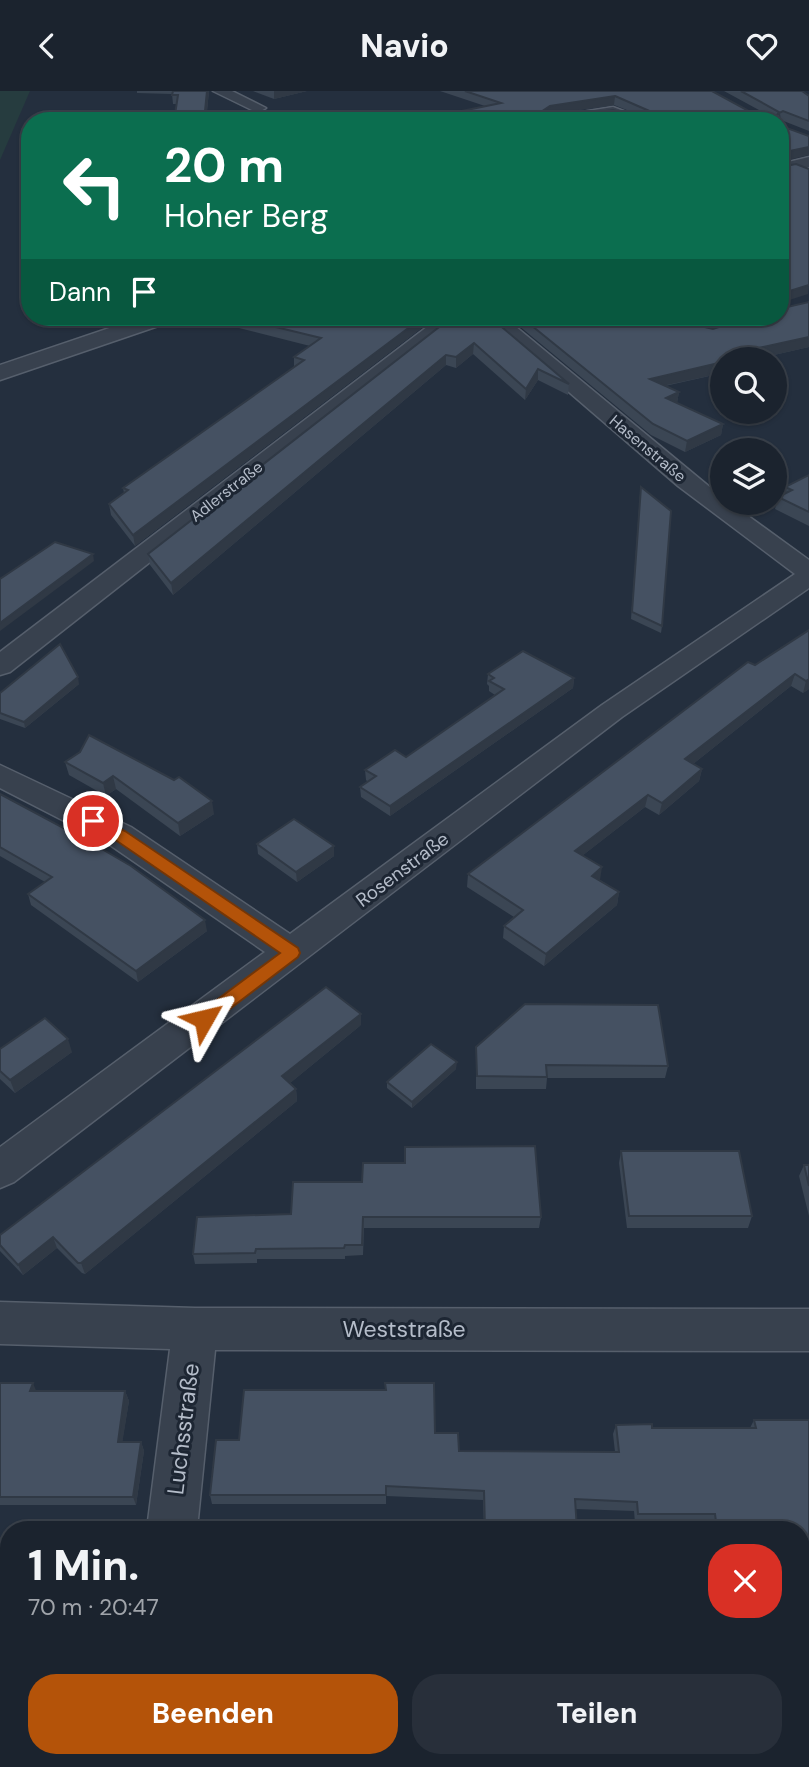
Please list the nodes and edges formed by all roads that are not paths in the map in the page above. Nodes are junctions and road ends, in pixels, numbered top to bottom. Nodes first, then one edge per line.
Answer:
1 (220, 91) edge
2 (259, 108) dead end
3 (136, 326) edge
4 (440, 326) edge
5 (503, 326) edge
6 (724, 326) edge
7 (712, 332) edge
8 (0, 373) edge
9 (809, 574) edge
10 (0, 666) edge
11 (0, 775) edge
12 (292, 953) junction
13 (0, 1170) edge
14 (0, 1323) edge
15 (195, 1329) junction
16 (809, 1330) edge
17 (173, 1521) edge

1 - 2 street
3 - 8 street
4 - 10 street, Adlerstraße
5 - 9 street, Hasenstraße
6 - 7 street
9 - 12 street, Rosenstraße
11 - 12 street
12 - 13 street, Rosenstraße
14 - 15 street, Weststraße
15 - 16 street, Weststraße
15 - 17 street, Luchsstraße

